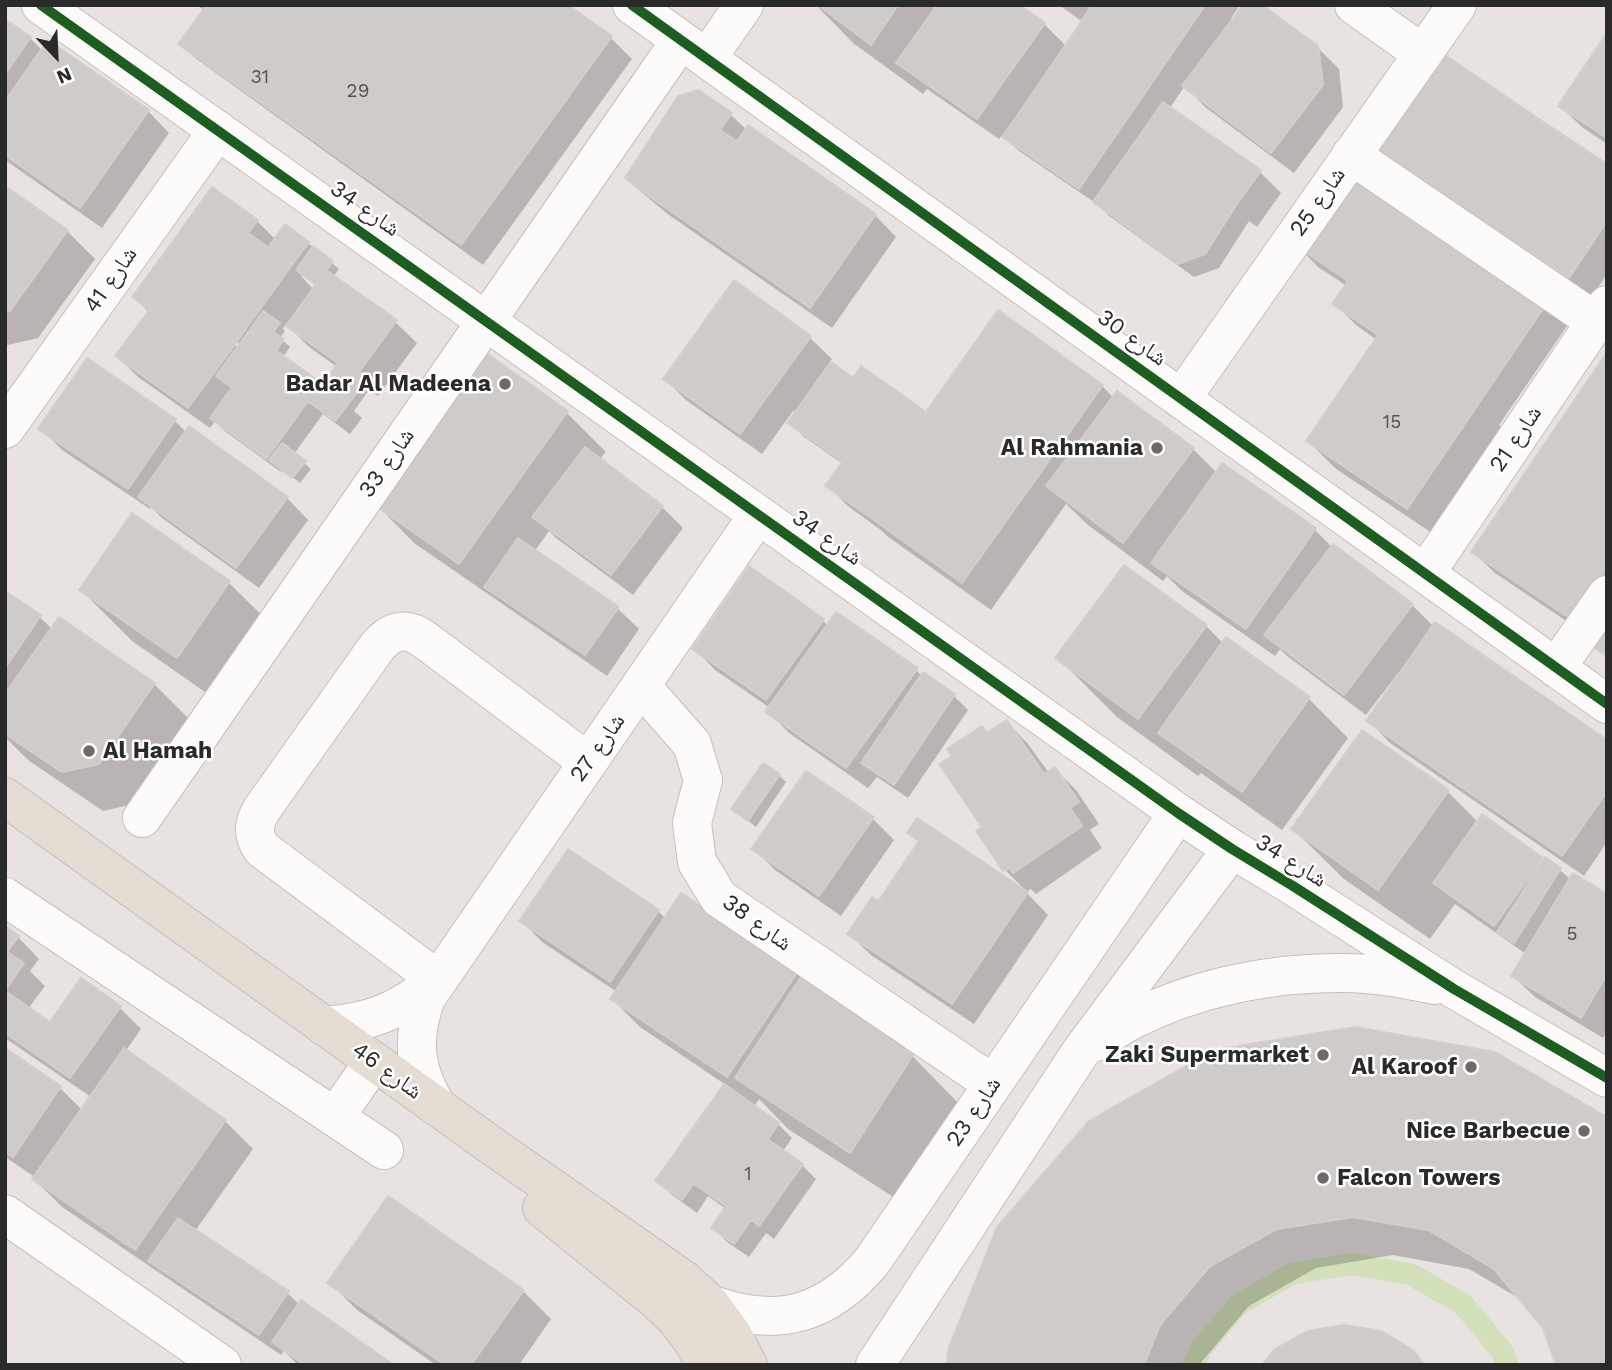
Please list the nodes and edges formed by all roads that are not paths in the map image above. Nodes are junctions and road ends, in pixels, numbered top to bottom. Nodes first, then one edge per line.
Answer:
1 (41, 5) edge
2 (632, 5) edge
3 (744, 5) edge
4 (1354, 5) edge
5 (1457, 5) edge
6 (694, 49) junction
7 (1423, 54) junction
8 (218, 131) junction
9 (1351, 155) junction
10 (1601, 313) edge
11 (486, 321) junction
12 (1181, 399) junction
13 (12, 407) edge
14 (758, 515) junction
15 (1425, 574) junction
16 (1607, 595) edge
17 (1556, 668) junction
18 (641, 686) junction
19 (1607, 704) edge
20 (588, 762) junction
21 (5, 797) edge
22 (1178, 813) junction
23 (142, 818) dead end
24 (1232, 849) junction
25 (5, 897) edge
26 (438, 980) junction
27 (1454, 989) junction
28 (324, 1026) junction
29 (1082, 1050) junction
30 (374, 1061) junction
31 (1607, 1078) edge
32 (993, 1084) junction
33 (437, 1107) junction
34 (335, 1117) junction
35 (495, 1148) junction
36 (384, 1150) dead end
37 (5, 1214) edge
38 (710, 1304) junction
39 (222, 1365) edge
40 (706, 1365) edge
41 (748, 1365) edge
42 (874, 1365) edge

1 - 8 street, شارع 34
2 - 6 street, شارع 30
3 - 6 street, شارع 33
4 - 7 street
5 - 7 street, شارع 25
6 - 11 street, شارع 33
6 - 12 street, شارع 30
7 - 9 street, شارع 25
8 - 11 street, شارع 34
8 - 13 street, شارع 41
9 - 10 street
9 - 12 street, شارع 25
10 - 15 street, شارع 21
11 - 14 street, شارع 34
11 - 23 street, شارع 33
12 - 15 street, شارع 30
14 - 18 street, شارع 27
14 - 22 street, شارع 34
15 - 17 street, شارع 30
16 - 17 street
17 - 19 street, شارع 30
18 - 20 street, شارع 27
18 - 32 street, شارع 38
20 - 26 street, شارع 27
20 - 26 street
21 - 28 main road, شارع 46
22 - 24 street, شارع 34
22 - 32 street, شارع 23
24 - 27 street, شارع 34
24 - 29 street
25 - 34 street
26 - 28 street, شارع 27
26 - 33 street, شارع 27
27 - 29 street
27 - 31 street, شارع 34
28 - 30 main road, شارع 46
29 - 42 street
30 - 33 main road, شارع 46
30 - 34 street
32 - 38 street, شارع 23
33 - 35 main road, شارع 46
34 - 36 street
35 - 38 main road, شارع 46
35 - 40 main road
37 - 39 street
38 - 41 main road, شارع 46

